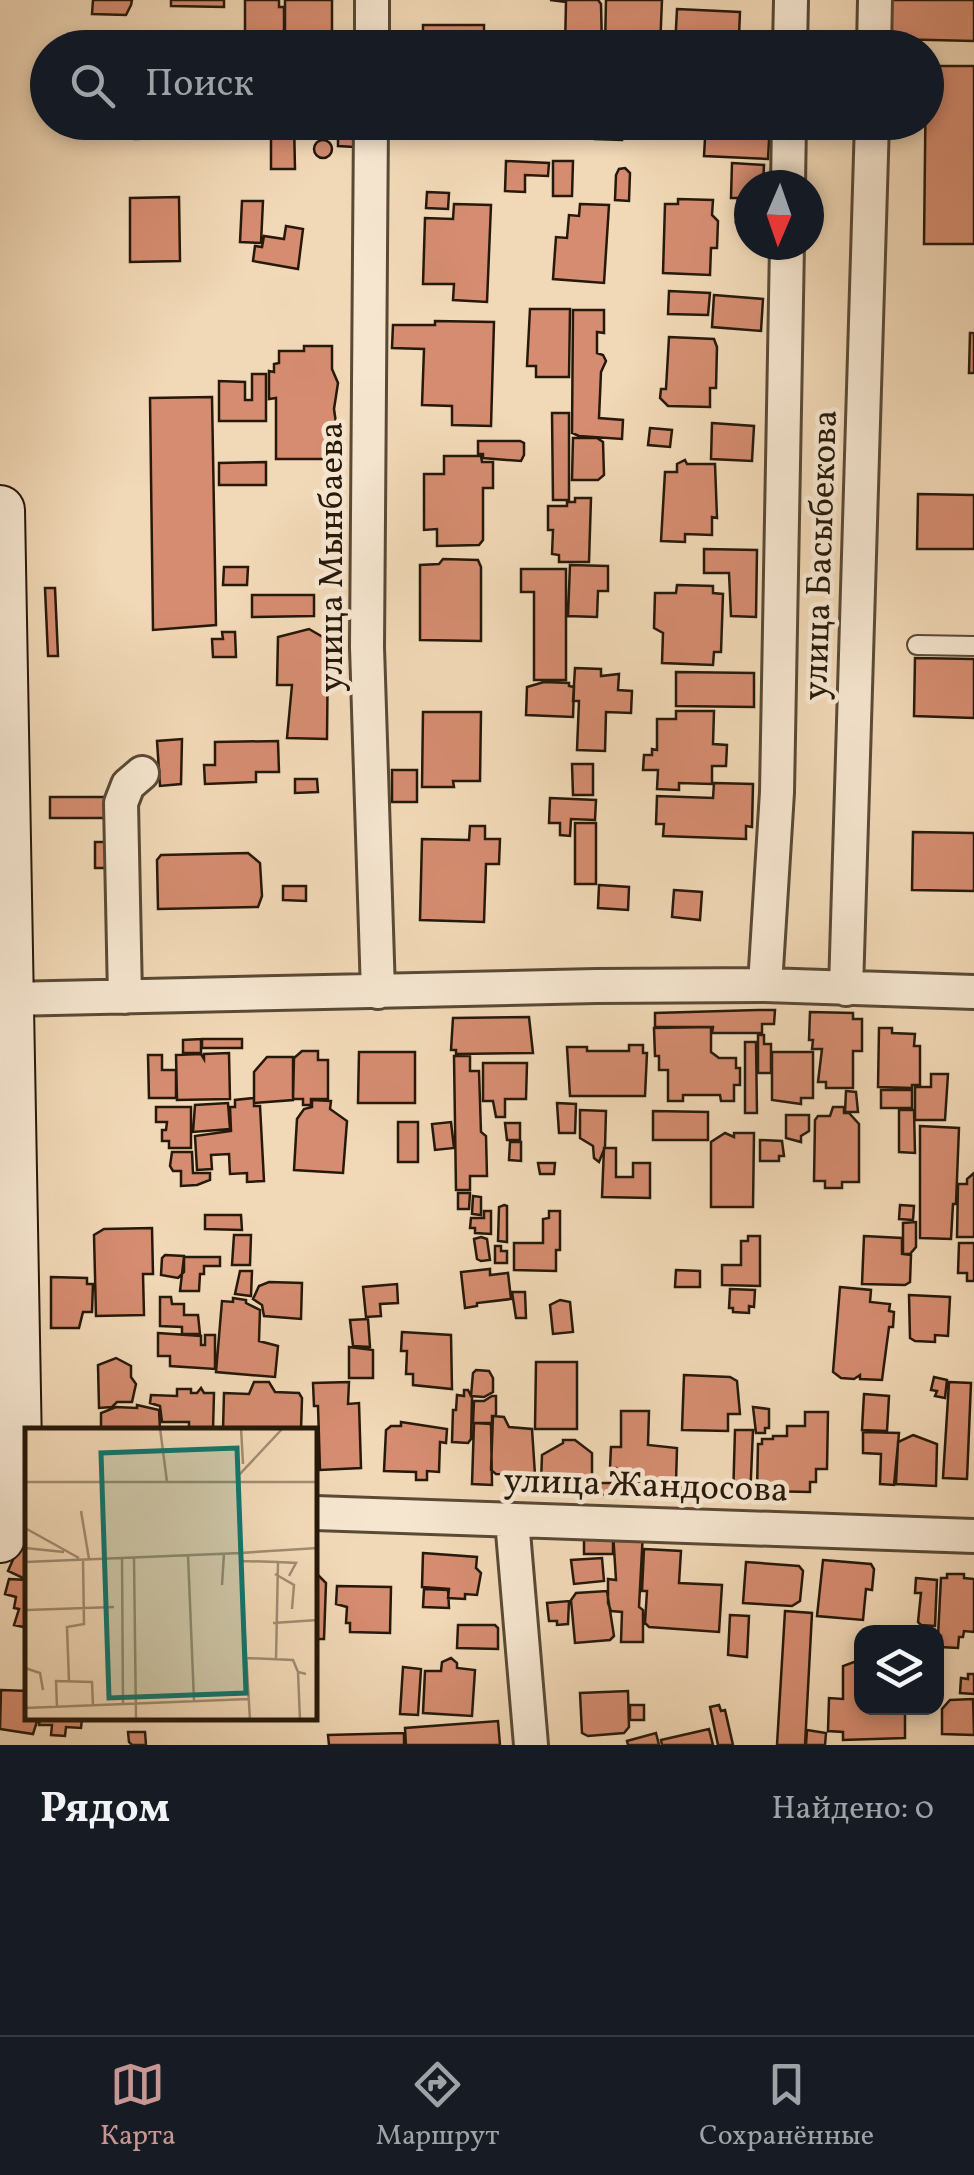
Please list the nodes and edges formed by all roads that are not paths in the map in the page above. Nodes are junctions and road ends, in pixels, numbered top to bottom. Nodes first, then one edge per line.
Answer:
1 (372, 0) edge
2 (791, 0) edge
3 (875, 0) edge
4 (372, 30) edge
5 (790, 30) edge
6 (874, 30) edge
7 (371, 140) edge
8 (789, 140) edge
9 (871, 140) edge
10 (788, 170) edge
11 (787, 260) edge
12 (0, 510) edge
13 (917, 645) dead end
14 (974, 646) edge
15 (142, 773) dead end
16 (4, 937) edge
17 (764, 985) junction
18 (846, 989) junction
19 (378, 992) junction
20 (974, 992) edge
21 (125, 997) junction
22 (5, 1000) edge
23 (10, 1509) edge
24 (318, 1513) edge
25 (512, 1520) junction
26 (974, 1536) edge
27 (531, 1745) edge

1 - 4 street
2 - 5 street
3 - 6 street
7 - 19 street, улица Мынбаева
8 - 10 street
9 - 18 street, улица Басыбекова
11 - 17 street, улица Басыбекова
12 - 16 street
13 - 14 lane
15 - 21 street
16 - 22 street
17 - 18 street
17 - 19 street
18 - 20 street
19 - 21 street
21 - 22 street
22 - 23 street
24 - 25 street, улица Жандосова
25 - 26 street, улица Жандосова
25 - 27 street

